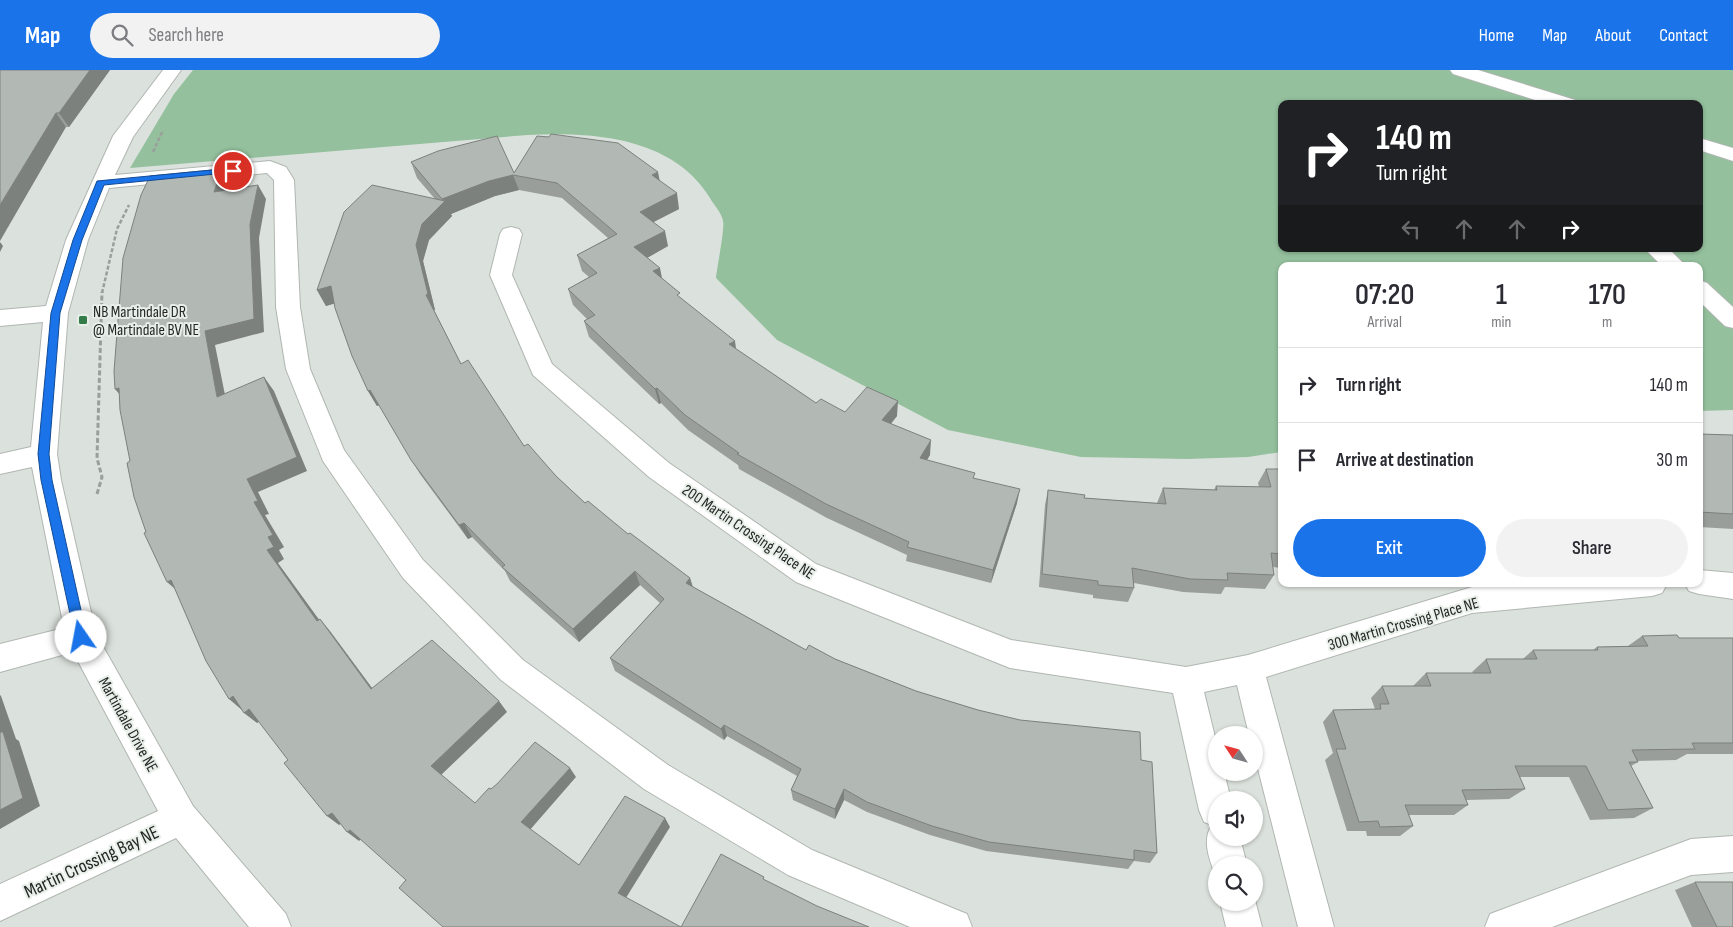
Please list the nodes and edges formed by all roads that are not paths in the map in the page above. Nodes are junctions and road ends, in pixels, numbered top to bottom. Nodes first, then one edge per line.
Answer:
1 (172, 70) edge
2 (1459, 70) edge
3 (1546, 100) edge
4 (1703, 145) edge
5 (1733, 155) edge
6 (100, 183) junction
7 (511, 234) dead end
8 (1659, 252) edge
9 (1671, 262) edge
10 (1703, 292) edge
11 (56, 313) junction
12 (0, 318) edge
13 (1733, 320) edge
14 (44, 454) junction
15 (0, 464) edge
16 (1703, 582) edge
17 (1733, 586) edge
18 (1618, 587) edge
19 (81, 637) junction
20 (0, 658) edge
21 (1248, 668) junction
22 (1186, 681) junction
23 (1212, 791) edge
24 (181, 818) junction
25 (1733, 854) edge
26 (0, 904) edge
27 (1240, 911) edge
28 (273, 927) edge
29 (954, 927) edge
30 (1244, 927) edge
31 (1316, 927) edge
32 (1503, 927) edge

1 - 6 street, Martindale Drive NE
2 - 3 street
4 - 5 street
6 - 11 street, Martindale Drive NE
6 - 29 street
7 - 22 street, 200 Martin Crossing Place NE
8 - 9 street
10 - 13 street
11 - 12 street
11 - 14 street, Martindale Drive NE
14 - 15 street
14 - 19 street, Martindale Drive NE
16 - 17 street
18 - 21 street, 300 Martin Crossing Place NE
19 - 20 street
19 - 24 street, Martindale Drive NE
21 - 22 street, 300 Martin Crossing Place NE
21 - 31 street
22 - 23 street
24 - 26 street, Martin Crossing Bay NE
24 - 28 street, Martindale Drive NE
25 - 32 street
27 - 30 street

